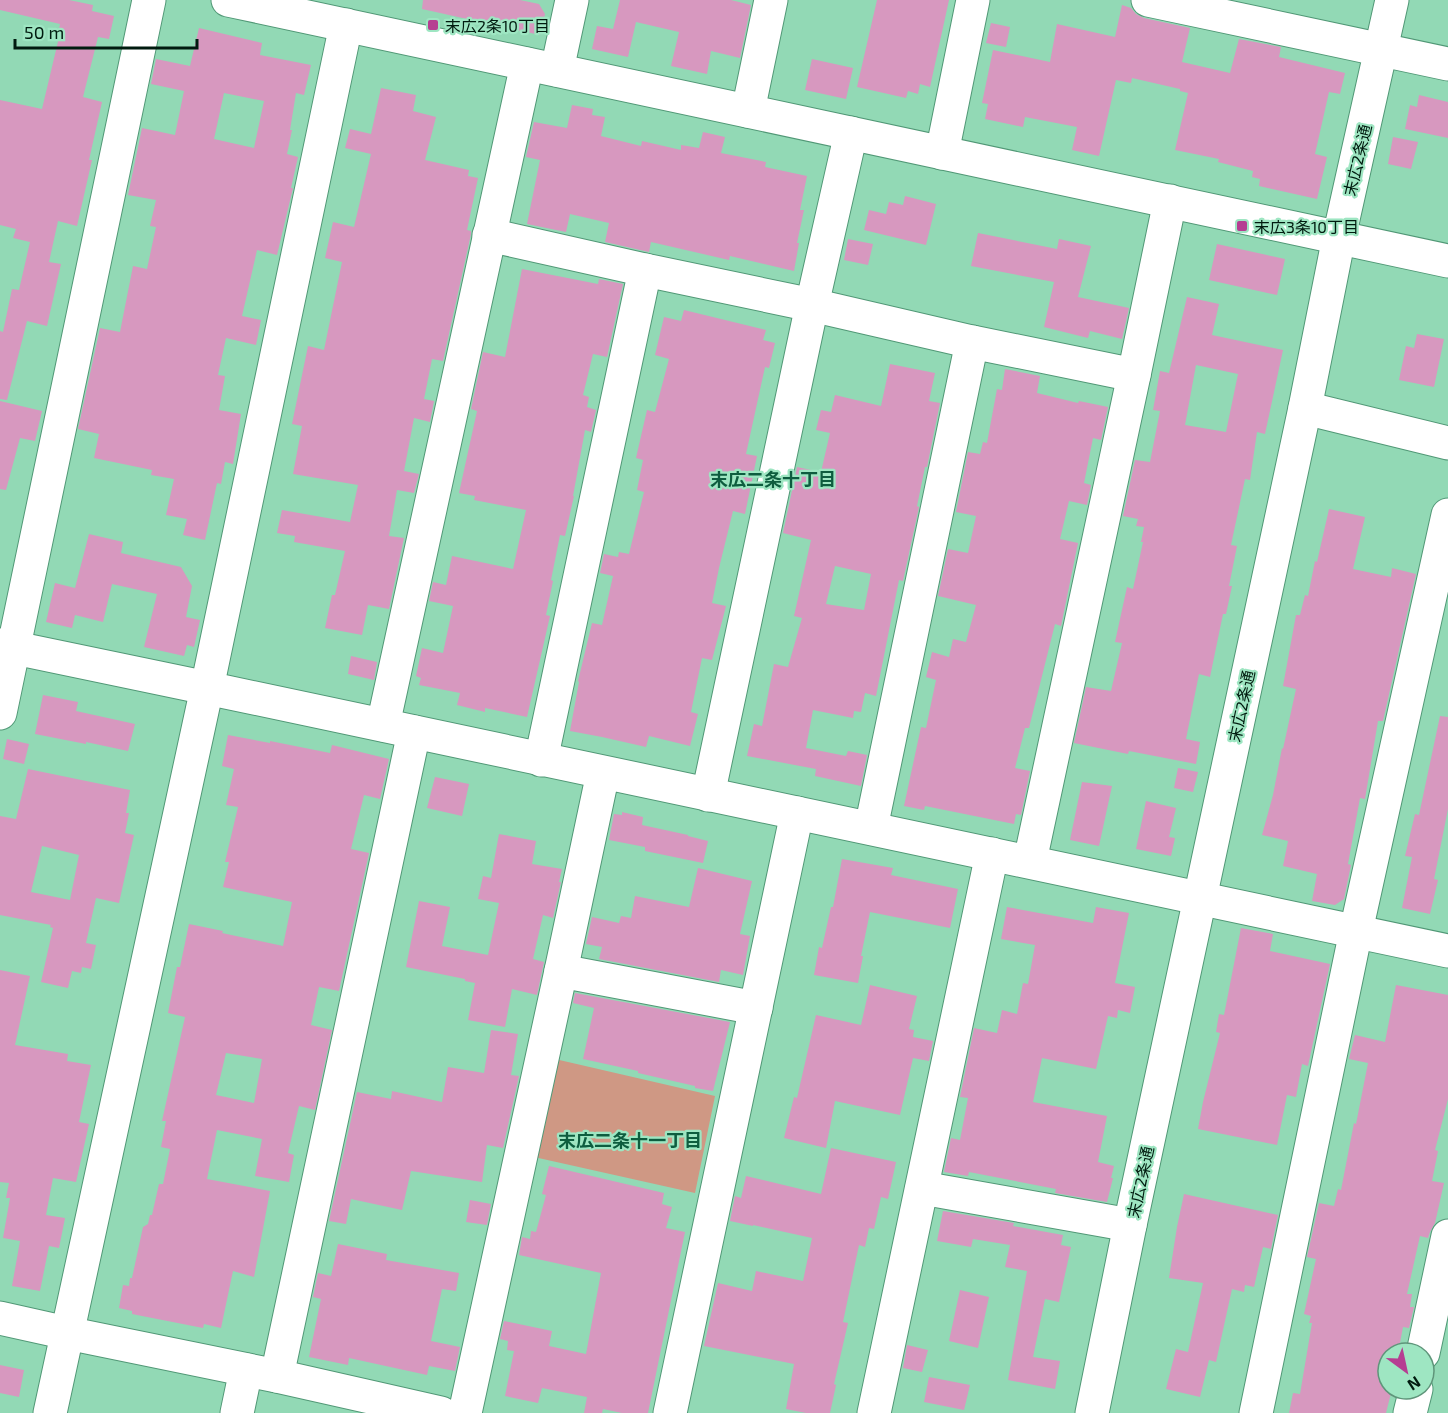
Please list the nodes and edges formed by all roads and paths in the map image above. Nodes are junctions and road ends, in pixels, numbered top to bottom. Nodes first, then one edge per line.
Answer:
1 (149, 0) edge
2 (228, 0) edge
3 (572, 0) edge
4 (771, 0) edge
5 (973, 0) edge
6 (1392, 0) edge
7 (1167, 2) edge
8 (355, 17) edge
9 (1381, 51) junction
10 (1448, 64) edge
11 (542, 67) junction
12 (748, 111) junction
13 (851, 133) junction
14 (942, 153) junction
15 (1170, 201) junction
16 (489, 235) junction
17 (1340, 237) junction
18 (1448, 261) edge
19 (645, 270) junction
20 (812, 305) junction
21 (972, 342) junction
22 (1134, 375) junction
23 (1305, 408) junction
24 (1448, 443) edge
25 (1448, 515) edge
26 (7, 647) edge
27 (207, 688) junction
28 (0, 713) edge
29 (399, 729) junction
30 (542, 760) junction
31 (603, 772) junction
32 (708, 795) junction
33 (797, 813) junction
34 (871, 828) junction
35 (992, 854) junction
36 (1030, 861) junction
37 (1200, 898) junction
38 (1356, 931) junction
39 (1448, 951) edge
40 (561, 971) junction
41 (756, 1008) junction
42 (922, 1188) junction
43 (1130, 1225) junction
44 (1448, 1236) edge
45 (0, 1318) edge
46 (67, 1333) junction
47 (1426, 1341) edge
48 (261, 1373) junction
49 (403, 1409) edge
50 (50, 1413) edge
51 (237, 1413) edge
52 (441, 1413) edge
53 (465, 1413) edge
54 (670, 1413) edge
55 (874, 1413) edge
56 (1092, 1413) edge
57 (1256, 1413) edge

1 - 26 street
2 - 8 street
3 - 11 street
4 - 12 street
5 - 14 street
6 - 9 street, 末広2条通
7 - 9 street
8 - 11 street
8 - 27 street
9 - 10 street
9 - 17 street, 末広2条通
11 - 12 street
11 - 16 street
12 - 13 street
13 - 14 street
13 - 20 street
14 - 15 street
15 - 17 street
15 - 22 street
16 - 19 street
16 - 29 street
17 - 18 street
17 - 23 street, 末広2条通
19 - 20 street
19 - 30 street
20 - 21 street
20 - 32 street
21 - 22 street
21 - 34 street
22 - 36 street
23 - 24 street
23 - 37 street, 末広2条通
25 - 38 street
26 - 27 street
26 - 28 street
27 - 29 street
27 - 46 street
29 - 30 street
29 - 48 street
30 - 31 street
31 - 32 street
31 - 40 street
32 - 33 street
33 - 34 street
33 - 41 street
34 - 35 street
35 - 36 street
35 - 42 street
36 - 37 street
37 - 38 street
37 - 43 street, 末広2条通
38 - 39 street
38 - 57 street
40 - 41 street
40 - 53 street
41 - 54 street
42 - 43 street
42 - 55 street
43 - 56 street, 末広2条通
44 - 47 street
45 - 46 street
46 - 48 street
46 - 50 street
48 - 49 street
48 - 51 street
49 - 52 street

